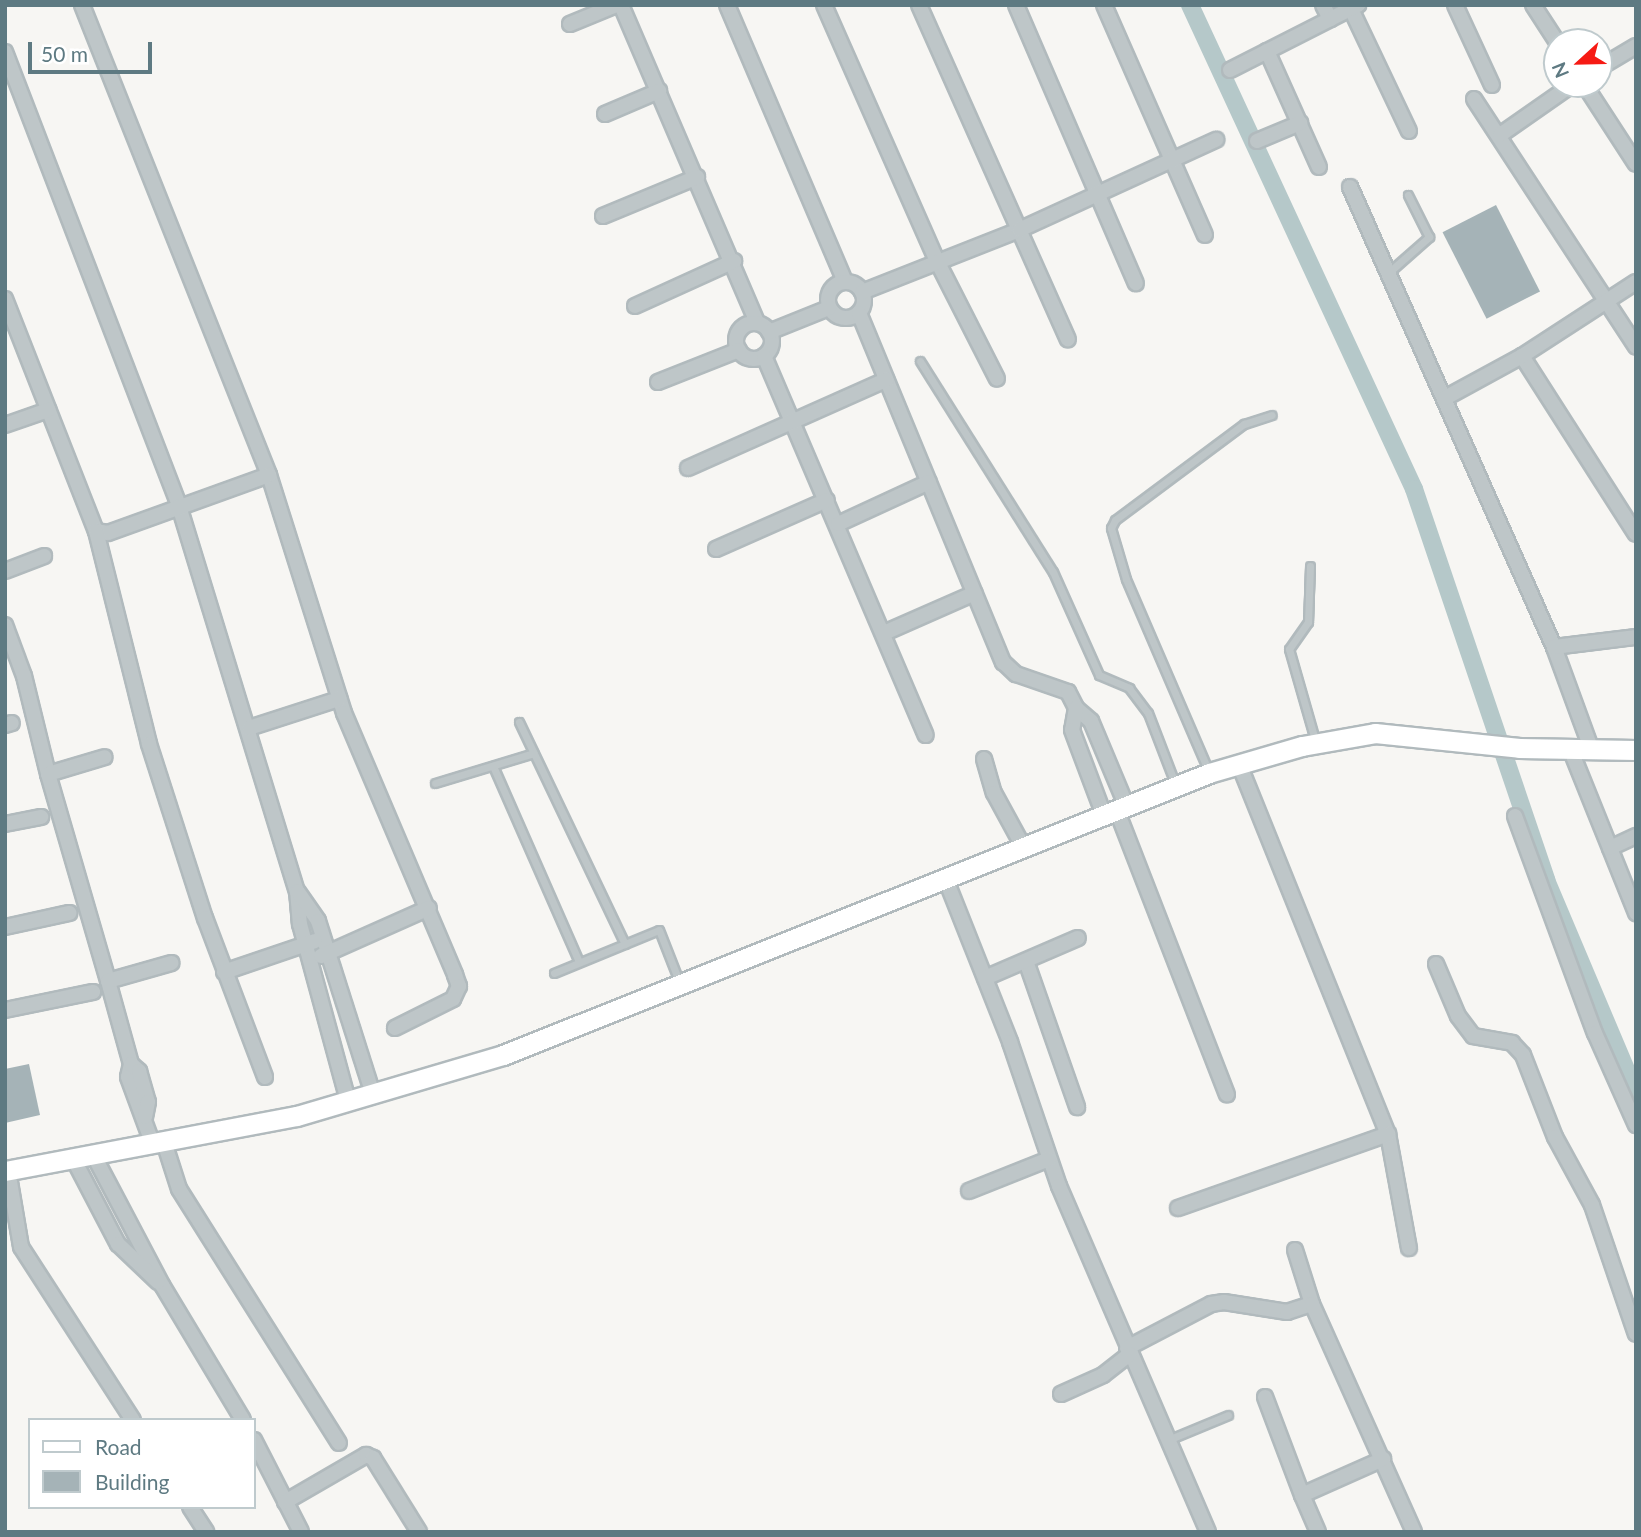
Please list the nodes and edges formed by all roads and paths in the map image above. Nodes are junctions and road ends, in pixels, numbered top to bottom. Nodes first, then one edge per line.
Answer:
1 (82, 5) edge
2 (616, 5) edge
3 (621, 5) edge
4 (727, 5) edge
5 (824, 5) edge
6 (919, 5) edge
7 (1016, 5) edge
8 (1104, 5) edge
9 (1322, 5) edge
10 (1455, 5) edge
11 (1533, 5) edge
12 (1354, 7) edge
13 (1330, 19) junction
14 (570, 24) dead end
15 (1548, 28) edge
16 (1636, 46) edge
17 (5, 51) edge
18 (1267, 51) junction
19 (1613, 60) edge
20 (1230, 70) dead end
21 (1492, 85) dead end
22 (659, 91) junction
23 (1553, 98) edge
24 (1593, 98) edge
25 (1474, 99) dead end
26 (605, 114) dead end
27 (1300, 123) junction
28 (1409, 131) dead end
29 (1500, 135) junction
30 (1216, 140) dead end
31 (1257, 141) dead end
32 (1171, 161) junction
33 (1636, 164) edge
34 (1319, 167) dead end
35 (697, 177) junction
36 (1350, 187) dead end
37 (1099, 194) junction
38 (1408, 195) dead end
39 (603, 216) dead end
40 (1019, 229) junction
41 (1205, 235) dead end
42 (734, 261) junction
43 (937, 261) junction
44 (1388, 273) junction
45 (845, 282) junction
46 (1636, 282) edge
47 (1136, 283) dead end
48 (862, 292) junction
49 (5, 299) edge
50 (1606, 301) junction
51 (635, 306) dead end
52 (830, 308) junction
53 (859, 313) junction
54 (763, 328) junction
55 (11, 329) edge
56 (1068, 339) dead end
57 (1636, 347) edge
58 (738, 350) junction
59 (764, 356) junction
60 (1521, 356) junction
61 (920, 361) dead end
62 (997, 379) dead end
63 (886, 380) junction
64 (658, 382) dead end
65 (1445, 398) junction
66 (48, 411) junction
67 (1272, 415) dead end
68 (792, 422) junction
69 (5, 425) edge
70 (688, 468) dead end
71 (269, 475) junction
72 (929, 482) junction
73 (827, 500) junction
74 (179, 506) junction
75 (838, 524) junction
76 (96, 531) junction
77 (1636, 534) edge
78 (716, 549) dead end
79 (44, 556) dead end
80 (1310, 566) dead end
81 (5, 571) edge
82 (975, 593) junction
83 (5, 625) edge
84 (884, 634) junction
85 (1636, 638) edge
86 (1554, 647) junction
87 (339, 699) junction
88 (1076, 708) junction
89 (519, 722) dead end
90 (249, 728) junction
91 (926, 735) dead end
92 (1316, 743) junction
93 (1581, 750) junction
94 (1636, 750) edge
95 (534, 753) junction
96 (104, 757) dead end
97 (984, 759) dead end
98 (1239, 764) junction
99 (493, 766) junction
100 (1209, 773) junction
101 (48, 774) junction
102 (435, 783) dead end
103 (1176, 787) junction
104 (1116, 811) junction
105 (1515, 816) dead end
106 (41, 817) dead end
107 (5, 824) edge
108 (1636, 836) edge
109 (1024, 848) junction
110 (1609, 848) junction
111 (946, 880) junction
112 (298, 891) junction
113 (429, 908) junction
114 (69, 913) dead end
115 (1636, 913) edge
116 (5, 927) edge
117 (323, 938) junction
118 (1078, 938) dead end
119 (306, 944) junction
120 (625, 944) junction
121 (328, 953) junction
122 (310, 961) junction
123 (1026, 961) junction
124 (579, 962) junction
125 (171, 963) dead end
126 (1436, 964) dead end
127 (224, 972) junction
128 (554, 972) dead end
129 (985, 978) junction
130 (108, 981) junction
131 (681, 985) junction
132 (93, 992) dead end
133 (5, 1010) edge
134 (395, 1028) dead end
135 (355, 1038) junction
136 (333, 1046) junction
137 (265, 1077) dead end
138 (373, 1094) junction
139 (1227, 1094) dead end
140 (348, 1101) junction
141 (1077, 1107) dead end
142 (1636, 1125) edge
143 (1388, 1134) junction
144 (158, 1144) junction
145 (93, 1156) junction
146 (1049, 1159) junction
147 (74, 1160) junction
148 (6, 1171) edge
149 (970, 1191) dead end
150 (1178, 1208) dead end
151 (1409, 1248) dead end
152 (1295, 1250) dead end
153 (162, 1285) junction
154 (1312, 1304) junction
155 (1636, 1334) edge
156 (1128, 1351) junction
157 (1061, 1394) dead end
158 (1265, 1397) dead end
159 (1228, 1415) dead end
160 (132, 1418) edge
161 (242, 1418) edge
162 (1167, 1440) junction
163 (339, 1443) dead end
164 (256, 1448) edge
165 (1383, 1459) junction
166 (1302, 1495) junction
167 (285, 1502) junction
168 (191, 1509) edge
169 (206, 1532) edge
170 (300, 1532) edge
171 (419, 1532) edge
172 (1208, 1532) edge
173 (1318, 1532) edge
174 (1414, 1532) edge

1 - 71 street
2 - 14 street
3 - 22 street
4 - 45 street
5 - 43 street
6 - 40 street
7 - 37 street
8 - 32 street
9 - 13 street
10 - 21 street
11 - 15 street
12 - 13 street
12 - 28 street
13 - 18 street
16 - 19 street
17 - 74 street
18 - 20 street
18 - 27 street
22 - 26 street
22 - 35 street
23 - 29 street
24 - 33 street
25 - 29 street
27 - 31 street
27 - 34 street
29 - 50 street
30 - 32 street
32 - 37 street
32 - 41 street
35 - 39 street
35 - 42 street
36 - 44 street
37 - 40 street
37 - 47 street
38 - 44 lane
40 - 43 street
40 - 56 street
42 - 51 street
42 - 54 street
43 - 48 street
43 - 62 street
44 - 65 street
45 - 48 street
45 - 52 street
46 - 50 street
48 - 53 street
49 - 55 street
50 - 57 street
50 - 60 street
52 - 53 street
52 - 54 street
53 - 63 street
54 - 58 street
54 - 59 street
55 - 66 street
58 - 59 street
58 - 64 street
59 - 68 street
60 - 65 street
60 - 77 street
61 - 103 lane
63 - 68 street
63 - 72 street
65 - 86 street
66 - 69 street
66 - 76 street
67 - 100 lane
68 - 70 street
68 - 73 street
71 - 74 street
71 - 87 street
72 - 75 street
72 - 82 street
73 - 75 street
73 - 78 street
74 - 76 street
74 - 90 street
75 - 84 street
76 - 127 street
79 - 81 street
80 - 92 lane
82 - 84 street
82 - 88 street
83 - 101 street
84 - 91 street
85 - 86 street
86 - 93 street
87 - 90 street
87 - 113 street
88 - 104 street
88 - 104 street
89 - 95 lane
90 - 112 street
92 - 93 street
92 - 98 street
93 - 94 street
93 - 110 street
95 - 99 lane
95 - 120 lane
96 - 101 street
97 - 109 street
98 - 100 street
98 - 143 street
99 - 102 lane
99 - 124 lane
100 - 103 street
101 - 130 street
103 - 104 street
104 - 109 street
104 - 139 street
105 - 142 street
106 - 107 street
108 - 110 street
109 - 111 street
110 - 115 street
111 - 129 street
111 - 131 street
112 - 117 street
112 - 119 street
113 - 121 street
113 - 134 street
114 - 116 street
117 - 119 street
117 - 121 street
118 - 123 street
119 - 122 street
119 - 127 street
120 - 124 lane
120 - 131 lane
121 - 122 street
121 - 135 street
122 - 136 street
123 - 129 street
123 - 141 street
124 - 128 lane
125 - 130 street
126 - 155 street
127 - 137 street
129 - 146 street
130 - 144 street
131 - 138 street
132 - 133 street
135 - 136 street
135 - 138 street
136 - 140 street
138 - 140 street
140 - 144 street
143 - 150 street
143 - 151 street
144 - 145 street
144 - 163 street
145 - 147 street
145 - 153 street
146 - 149 street
146 - 156 street
147 - 148 street
147 - 153 street
148 - 160 street
152 - 154 street
153 - 161 street
154 - 156 street
154 - 165 street
156 - 157 street
156 - 162 street
158 - 166 street
159 - 162 lane
162 - 172 street
164 - 167 street
165 - 166 street
165 - 174 street
166 - 173 street
167 - 170 street
167 - 171 street
168 - 169 street

